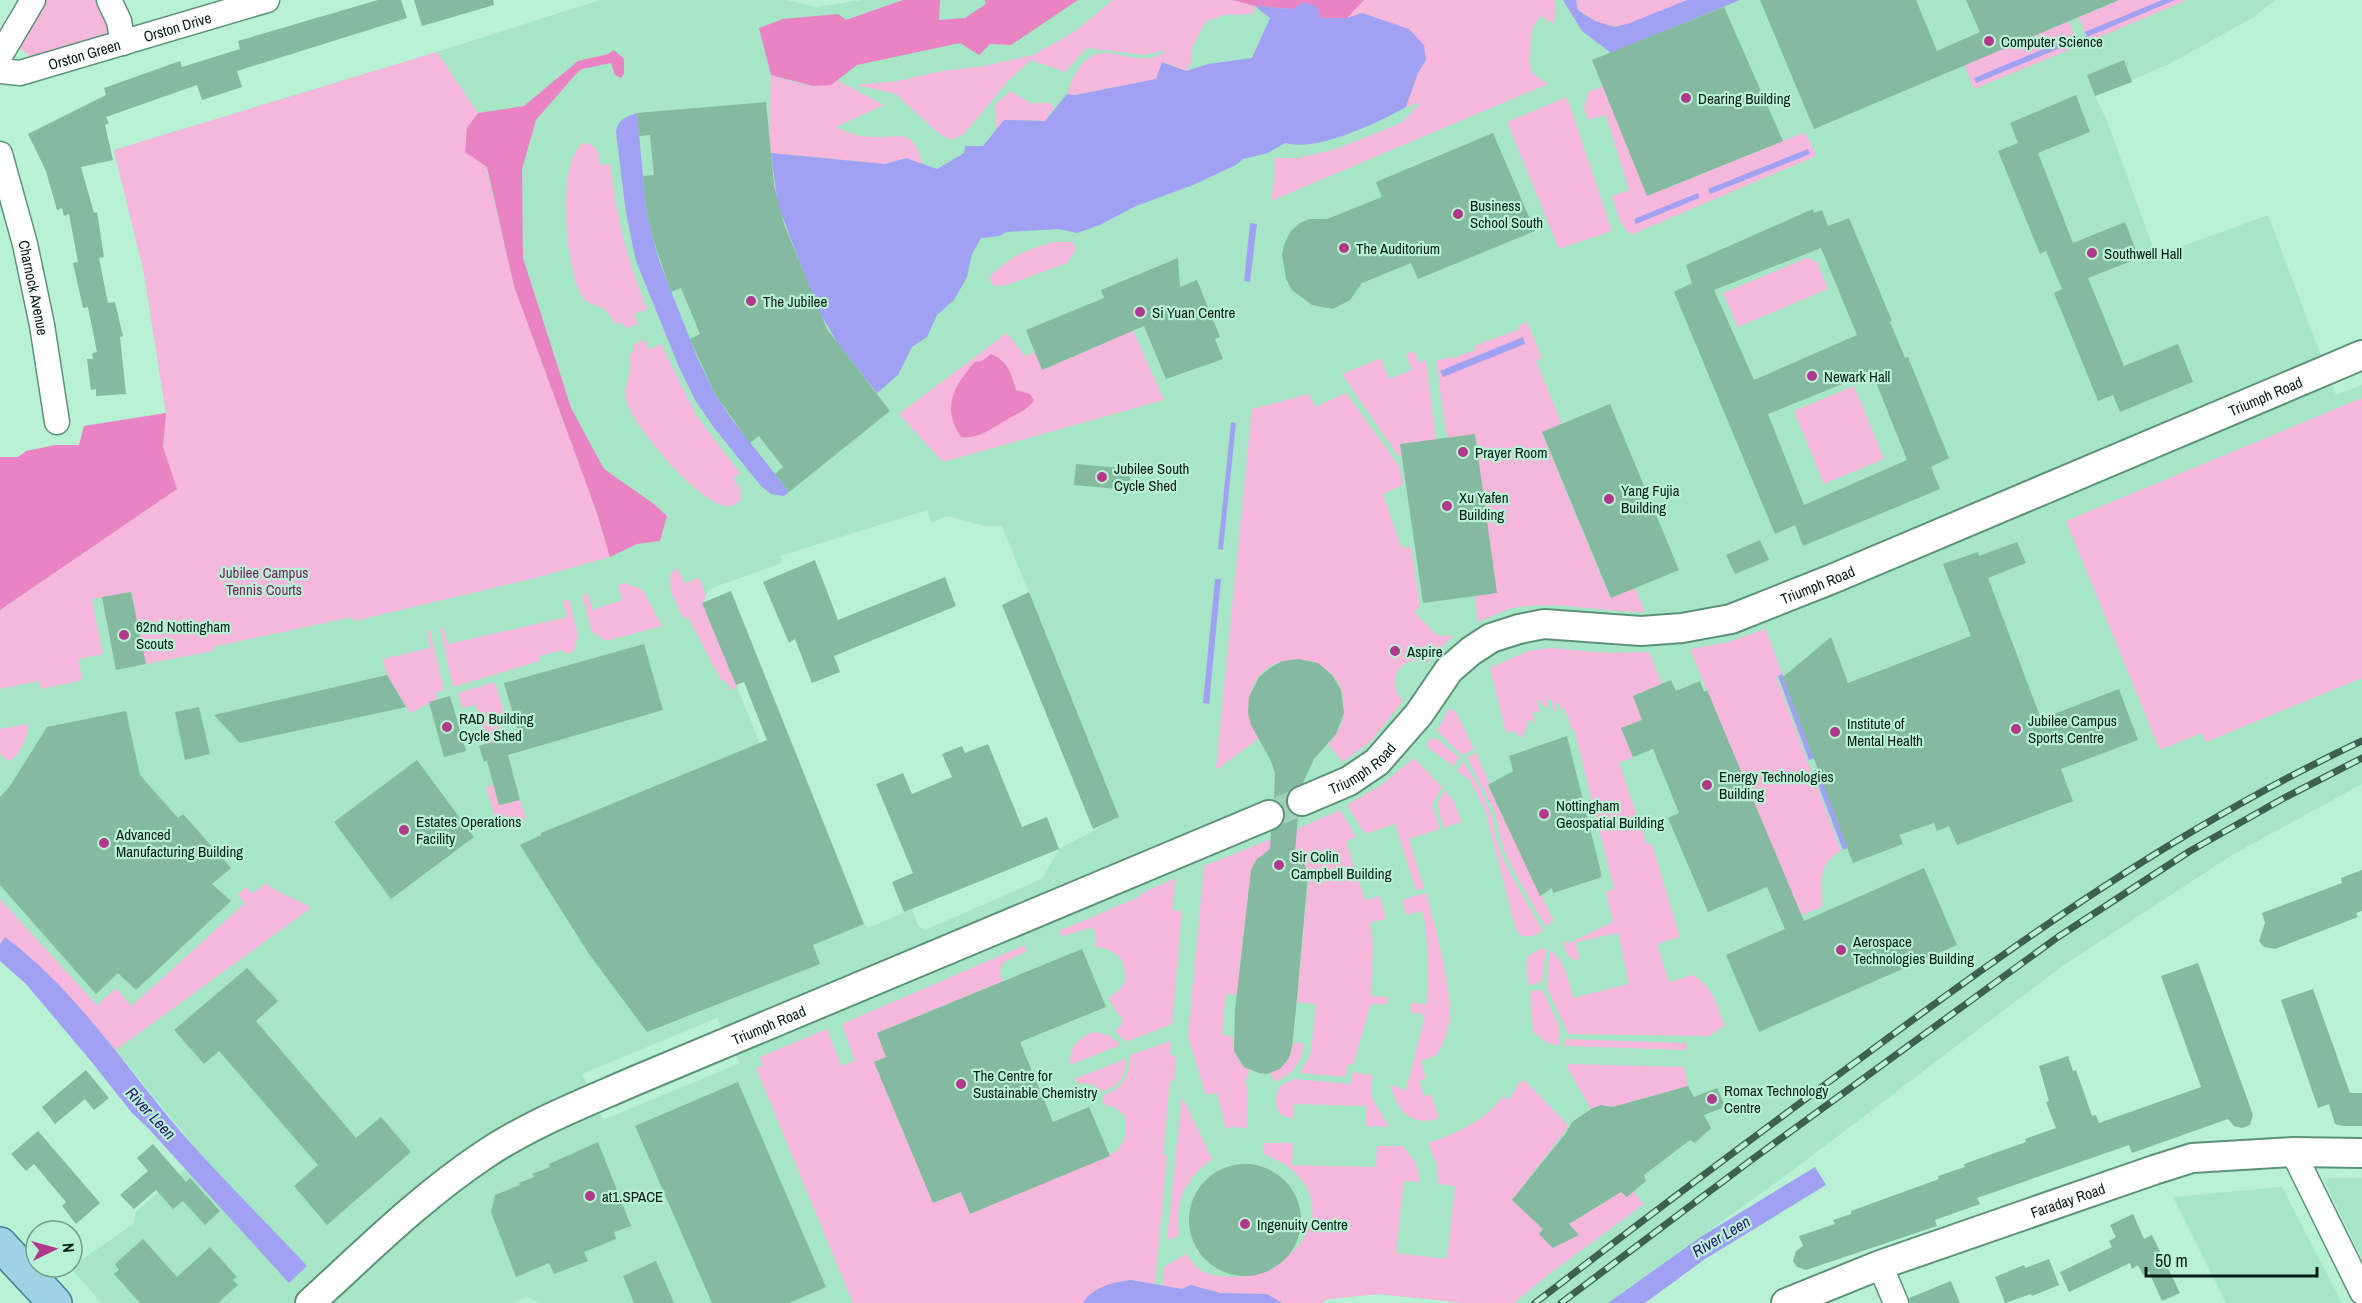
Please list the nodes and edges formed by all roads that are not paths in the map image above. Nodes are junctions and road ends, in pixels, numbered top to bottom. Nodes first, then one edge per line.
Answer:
1 (33, 0) edge
2 (109, 0) edge
3 (267, 0) edge
4 (123, 43) junction
5 (0, 56) edge
6 (0, 71) edge
7 (0, 154) edge
8 (2362, 355) edge
9 (57, 422) dead end
10 (1302, 801) tunnel mouth
11 (1269, 815) tunnel mouth
12 (2293, 1152) junction
13 (2362, 1153) edge
14 (0, 1244) edge
15 (1880, 1265) junction
16 (2362, 1292) edge
17 (55, 1303) edge
18 (310, 1303) edge
19 (1786, 1303) edge
20 (1896, 1303) edge

1 - 5 street
2 - 4 street, Orston Green
3 - 4 street, Orston Drive
4 - 6 street, Orston Green
7 - 9 street, Charnock Avenue
8 - 10 street, Triumph Road
11 - 18 street, Triumph Road
12 - 13 street, Faraday Road
12 - 15 street, Faraday Road
12 - 16 street
14 - 17 main road
15 - 19 street, Faraday Road
15 - 20 street

